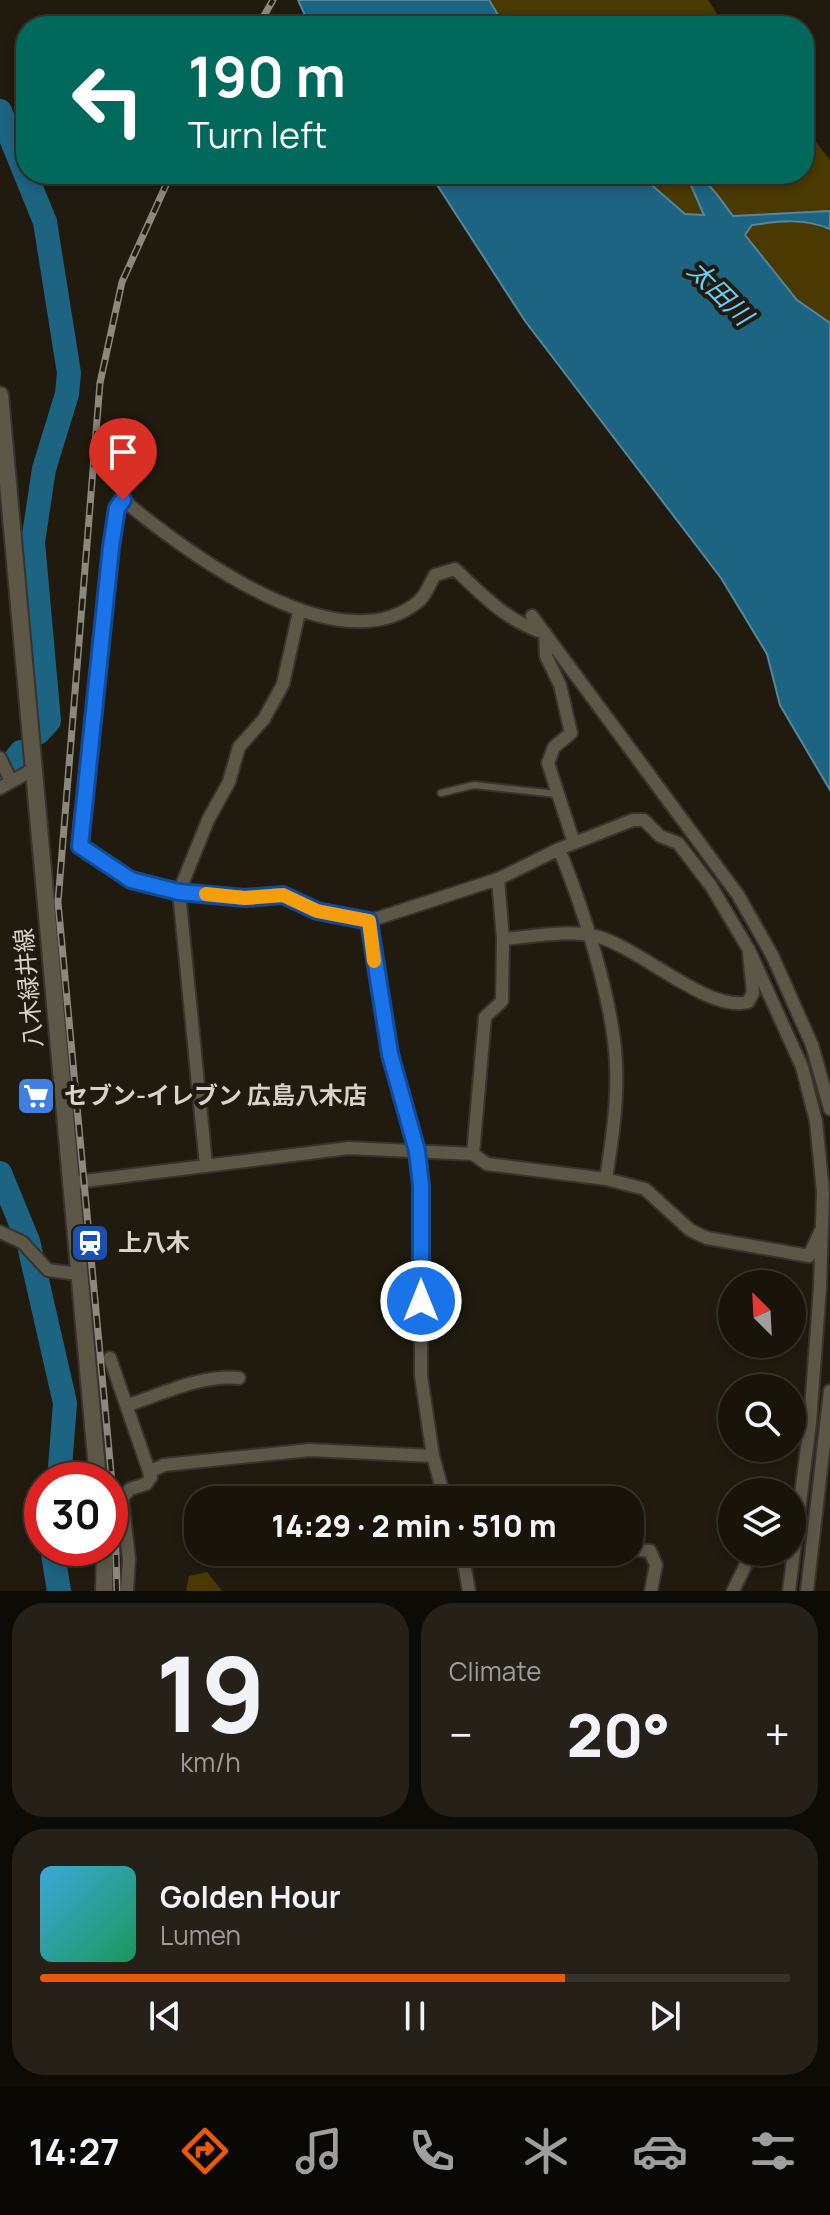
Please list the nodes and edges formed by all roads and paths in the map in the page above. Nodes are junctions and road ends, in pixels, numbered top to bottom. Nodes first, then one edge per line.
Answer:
1 (0, 395) edge
2 (299, 612) junction
3 (532, 616) dead end
4 (545, 633) junction
5 (32, 770) junction
6 (5, 774) edge
7 (441, 793) dead end
8 (558, 794) junction
9 (574, 843) junction
10 (559, 849) junction
11 (498, 879) junction
12 (179, 892) junction
13 (369, 921) junction
14 (589, 934) junction
15 (503, 939) junction
16 (749, 950) junction
17 (830, 1109) edge
18 (417, 1151) junction
19 (473, 1154) junction
20 (206, 1165) junction
21 (606, 1179) junction
22 (830, 1181) edge
23 (69, 1183) junction
24 (823, 1226) junction
25 (0, 1232) edge
26 (78, 1274) junction
27 (110, 1358) dead end
28 (239, 1378) dead end
29 (830, 1391) edge
30 (128, 1405) junction
31 (433, 1456) junction
32 (96, 1462) edge
33 (149, 1472) junction
34 (441, 1486) edge
35 (644, 1550) edge
36 (105, 1566) edge
37 (465, 1566) edge
38 (745, 1566) edge
39 (104, 1591) edge
40 (127, 1591) edge
41 (469, 1591) edge
42 (651, 1591) edge
43 (733, 1591) edge
44 (789, 1591) edge
45 (807, 1591) edge

1 - 5 main road, 八木緑井線
2 - 4 street
2 - 12 street
2 - 12 street
3 - 4 street
4 - 8 street
4 - 17 street
5 - 6 street
5 - 23 main road, 八木緑井線
7 - 8 lane
8 - 9 street
9 - 10 street
9 - 16 street
10 - 11 street
10 - 14 street
11 - 13 street
11 - 15 street
12 - 13 street
12 - 20 street
13 - 18 street
14 - 15 street
14 - 16 street
14 - 21 street
15 - 19 street
16 - 24 street
18 - 19 street
18 - 20 street
18 - 31 street
19 - 21 street
20 - 23 street
21 - 24 street
22 - 24 street
23 - 26 main road, 八木緑井線
24 - 44 street
25 - 26 street
26 - 32 main road, 八木緑井線
27 - 30 street
28 - 30 street
29 - 45 street
30 - 33 street
31 - 33 street
31 - 34 street
33 - 40 street
35 - 42 street
36 - 39 main road
37 - 41 street
38 - 43 street

